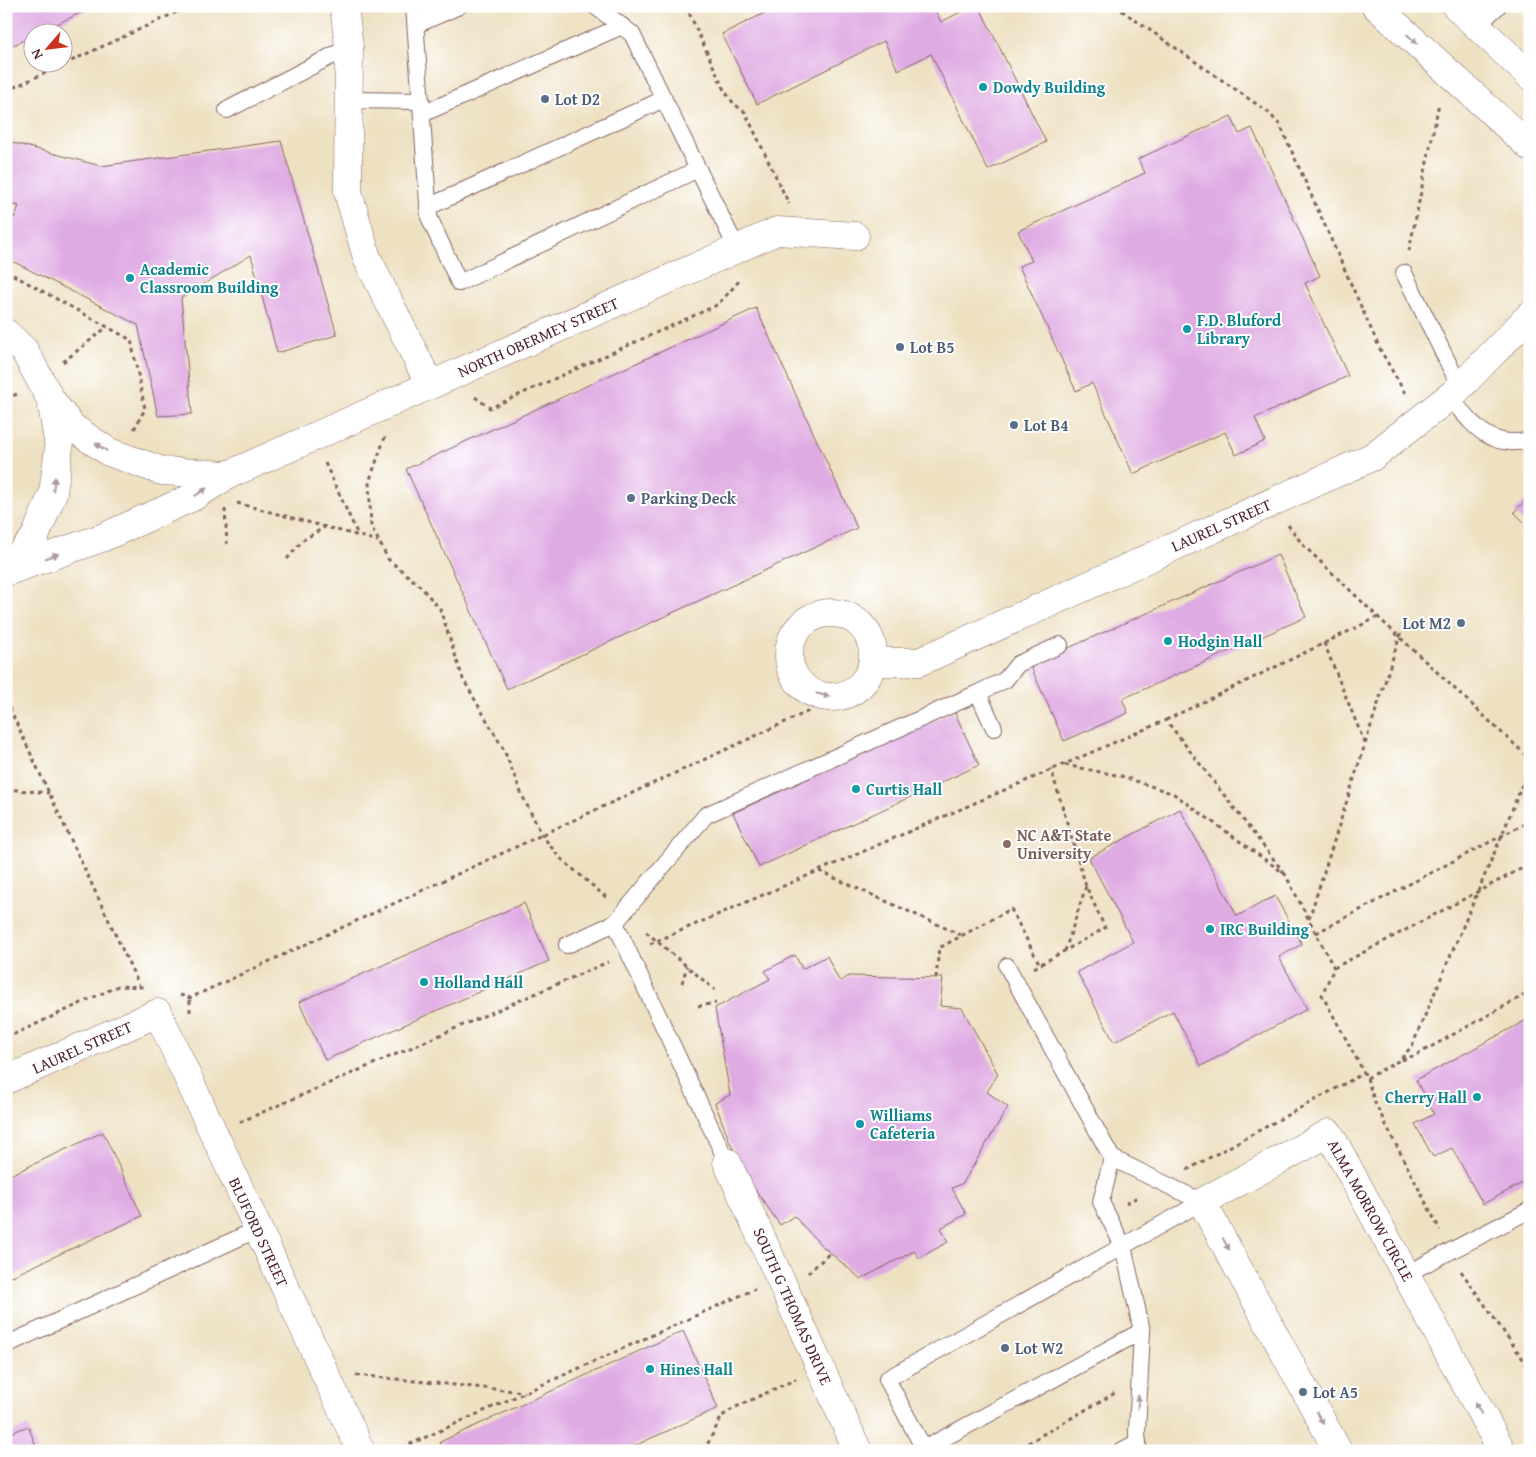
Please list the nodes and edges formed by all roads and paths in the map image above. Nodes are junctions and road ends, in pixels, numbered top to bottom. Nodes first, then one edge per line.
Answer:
1 (190, 6) edge
2 (344, 6) edge
3 (414, 6) edge
4 (459, 6) edge
5 (595, 6) edge
6 (686, 6) edge
7 (1115, 6) edge
8 (1376, 6) edge
9 (1456, 6) edge
10 (1498, 6) edge
11 (416, 25) junction
12 (622, 26) junction
13 (1478, 26) junction
14 (350, 47) junction
15 (1446, 69) junction
16 (1530, 76) edge
17 (6, 91) edge
18 (664, 99) junction
19 (349, 100) junction
20 (421, 107) junction
21 (226, 110) dead end
22 (1530, 147) edge
23 (698, 169) junction
24 (428, 207) junction
25 (802, 232) junction
26 (856, 236) dead end
27 (737, 249) junction
28 (6, 271) edge
29 (1404, 273) joint
30 (1530, 315) edge
31 (6, 333) edge
32 (430, 385) junction
33 (20, 392) dead end
34 (1454, 392) junction
35 (6, 399) edge
36 (51, 400) junction
37 (1420, 419) junction
38 (387, 429) dead end
39 (312, 437) junction
40 (129, 439) dead end
41 (1530, 440) edge
42 (228, 475) junction
43 (234, 502) dead end
44 (1270, 503) junction
45 (325, 527) junction
46 (358, 536) junction
47 (379, 542) junction
48 (287, 559) dead end
49 (6, 572) edge
50 (1378, 617) junction
51 (1401, 632) dead end
52 (1399, 638) junction
53 (1324, 643) junction
54 (1060, 645) dead end
55 (873, 662) junction
56 (978, 693) junction
57 (822, 696) junction
58 (6, 701) edge
59 (1166, 720) junction
60 (994, 728) dead end
61 (1365, 745) junction
62 (1530, 759) edge
63 (1063, 764) junction
64 (1530, 765) edge
65 (1052, 769) junction
66 (6, 789) edge
67 (49, 793) junction
68 (526, 804) dead end
69 (1530, 821) edge
70 (1502, 835) junction
71 (1530, 864) edge
72 (818, 871) junction
73 (1285, 874) junction
74 (1086, 886) junction
75 (1478, 891) junction
76 (1309, 920) junction
77 (616, 923) junction
78 (1316, 933) junction
79 (962, 935) junction
80 (567, 945) dead end
81 (1065, 951) junction
82 (630, 953) junction
83 (1040, 965) junction
84 (687, 966) dead end
85 (1334, 968) junction
86 (1011, 973) joint
87 (936, 978) dead end
88 (682, 983) dead end
89 (139, 985) junction
90 (148, 987) dead end
91 (1530, 992) edge
92 (716, 1003) dead end
93 (166, 1004) junction
94 (698, 1006) dead end
95 (6, 1038) edge
96 (1400, 1060) junction
97 (1364, 1073) junction
98 (1367, 1078) junction
99 (6, 1080) edge
100 (235, 1124) dead end
101 (1112, 1158) junction
102 (727, 1162) joint
103 (1164, 1183) junction
104 (1202, 1202) junction
105 (1530, 1210) edge
106 (1107, 1213) junction
107 (258, 1229) junction
108 (1123, 1246) junction
109 (1450, 1251) junction
110 (830, 1253) dead end
111 (1406, 1274) junction
112 (782, 1282) junction
113 (1142, 1331) junction
114 (6, 1345) edge
115 (821, 1367) junction
116 (1530, 1369) edge
117 (347, 1374) dead end
118 (1140, 1379) junction
119 (525, 1392) junction
120 (1138, 1446) edge
121 (361, 1451) edge
122 (395, 1451) edge
123 (704, 1451) edge
124 (858, 1451) edge
125 (1014, 1451) edge
126 (1121, 1451) edge
127 (1338, 1451) edge
128 (1502, 1451) edge

1 - 17 path
2 - 14 street
3 - 11 lane
4 - 11 lane
5 - 12 lane
6 - 25 path
7 - 37 path
8 -> 15 street
9 - 13 street
10 - 13 lane
11 - 20 lane
12 - 18 lane
12 - 20 lane
13 - 16 street
14 - 19 street
14 - 21 lane
15 - 22 street
15 - 29 path
18 - 23 lane
18 - 24 lane
19 - 20 lane
19 - 32 street
20 - 24 lane
23 - 24 lane
23 - 27 lane
25 - 26 street, NORTH OBERMEY STREET
25 - 27 street, NORTH OBERMEY STREET
27 - 32 street, NORTH OBERMEY STREET
28 - 40 path
29 - 34 lane
30 - 34 street, LAUREL STREET
31 - 36 street
32 - 39 street, NORTH OBERMEY STREET
33 - 35 path
34 - 37 street, LAUREL STREET
34 - 41 lane
42 -> 36 street, NORTH OBERMEY STREET
49 -> 36 street
37 - 44 street, LAUREL STREET
38 - 47 path
39 - 42 street, NORTH OBERMEY STREET
39 - 46 path
49 -> 42 street, NORTH OBERMEY STREET
43 - 45 path
44 - 50 path
44 - 55 street, LAUREL STREET
45 - 46 path
45 - 48 path
46 - 47 path
47 - 68 path
50 - 52 path
50 - 53 path
51 - 52 path
52 - 61 path
52 - 62 path
53 - 59 path
53 - 61 path
54 - 56 lane
57 -> 55 street
55 - 57 street
56 - 60 lane
56 - 77 lane
57 - 93 path
58 - 67 path
59 - 63 path
59 - 73 path
61 - 76 path
63 - 65 path
63 - 73 path
64 - 70 path
65 - 72 path
65 - 74 path
66 - 67 path
67 - 89 path
69 - 70 path
70 - 75 path
70 - 78 path
71 - 75 path
72 - 79 path
72 - 82 path
73 - 76 path
74 - 81 path
74 - 81 path
75 - 85 path
75 - 96 path
76 - 78 path
77 - 80 lane
77 - 82 lane
78 - 85 path
79 - 83 path
79 - 87 path
81 - 83 path
82 - 100 path
82 - 102 lane
83 - 86 path
84 - 88 path
85 - 97 path
86 - 101 lane
89 - 90 path
89 - 95 path
91 - 96 path
92 - 94 path
93 - 99 street, LAUREL STREET
93 - 107 street, BLUFORD STREET
96 - 98 path
97 - 98 path
97 - 103 path
98 - 109 path
101 - 103 lane
101 - 106 lane
102 - 112 street, SOUTH G THOMAS DRIVE
103 - 104 lane
103 - 106 path
104 - 108 lane
104 - 111 street, ALMA MORROW CIRCLE
104 -> 127 street
105 - 109 lane
106 - 108 lane
107 - 114 lane
107 - 121 street, BLUFORD STREET
108 - 113 lane
108 - 113 lane
109 - 111 lane
109 - 116 path
110 - 112 path
128 -> 111 street, ALMA MORROW CIRCLE
112 - 115 street, SOUTH G THOMAS DRIVE
112 - 119 path
113 - 118 lane
115 - 123 path
115 - 124 street, SOUTH G THOMAS DRIVE
117 - 119 path
120 -> 118 lane
118 - 125 path
119 - 122 path
120 - 126 lane

